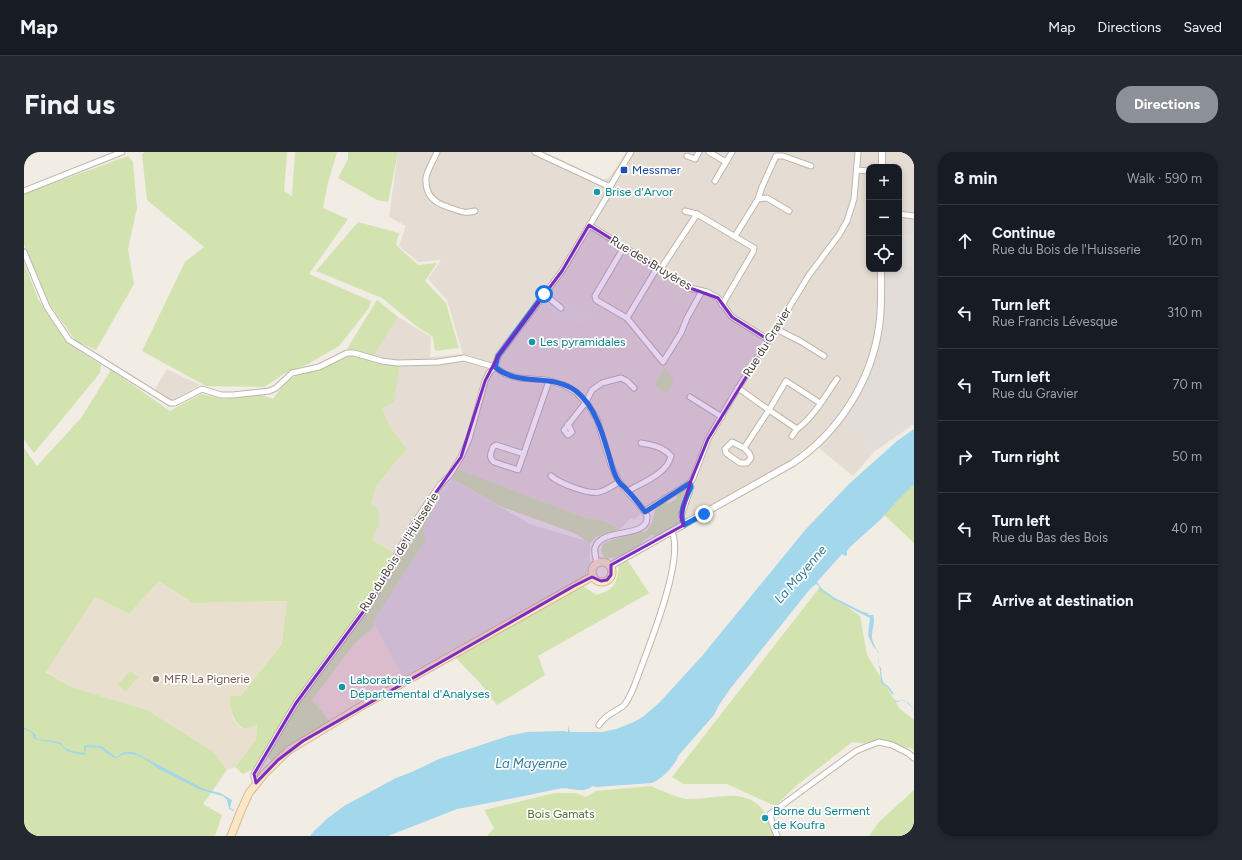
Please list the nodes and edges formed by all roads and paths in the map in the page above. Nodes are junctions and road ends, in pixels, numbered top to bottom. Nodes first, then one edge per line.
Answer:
1 (122, 152) edge
2 (437, 152) edge
3 (535, 152) edge
4 (632, 152) edge
5 (699, 152) edge
6 (709, 152) edge
7 (732, 152) edge
8 (858, 152) edge
9 (882, 152) edge
10 (687, 156) dead end
11 (726, 162) junction
12 (882, 164) edge
13 (810, 166) dead end
14 (857, 170) junction
15 (866, 171) edge
16 (716, 181) dead end
17 (611, 185) junction
18 (24, 191) edge
19 (758, 199) junction
20 (789, 210) dead end
21 (475, 211) dead end
22 (685, 211) dead end
23 (697, 214) junction
24 (902, 214) edge
25 (914, 216) edge
26 (589, 226) junction
27 (735, 236) junction
28 (624, 247) junction
29 (24, 252) edge
30 (659, 269) junction
31 (881, 272) edge
32 (702, 291) junction
33 (544, 294) junction
34 (722, 305) junction
35 (561, 308) dead end
36 (627, 318) junction
37 (776, 329) junction
38 (769, 340) junction
39 (824, 356) dead end
40 (495, 367) junction
41 (837, 379) dead end
42 (549, 381) junction
43 (634, 388) dead end
44 (738, 388) junction
45 (690, 397) dead end
46 (586, 402) junction
47 (820, 403) junction
48 (769, 410) junction
49 (722, 417) junction
50 (568, 424) dead end
51 (797, 429) junction
52 (792, 436) dead end
53 (641, 443) dead end
54 (744, 448) junction
55 (524, 454) junction
56 (551, 476) dead end
57 (619, 482) junction
58 (690, 483) junction
59 (628, 491) junction
60 (645, 512) junction
61 (684, 525) junction
62 (672, 532) junction
63 (597, 563) junction
64 (610, 566) junction
65 (593, 576) junction
66 (599, 725) dead end
67 (914, 758) edge
68 (256, 783) junction
69 (231, 836) edge
70 (777, 836) edge

1 - 18 street
2 - 21 street
3 - 17 street
4 - 17 street, Rue du Bois de l'Huisserie
5 - 10 street
6 - 11 street
7 - 11 street
8 - 14 street, Rue du Gravier
9 - 12 street
11 - 16 street
13 - 19 street
14 - 15 street
14 - 37 street, Rue du Gravier
17 - 26 street, Rue du Bois de l'Huisserie
19 - 20 street
19 - 27 street
22 - 23 street
23 - 27 street
23 - 30 street
24 - 25 street
26 - 28 street, Rue des Bruyères
26 - 33 street, Rue du Bois de l'Huisserie
27 - 34 street
28 - 30 street, Rue des Bruyères
28 - 36 street
29 - 40 street
30 - 32 street, Rue des Bruyères
30 - 36 street
31 - 61 street
32 - 34 street, Rue des Bruyères
32 - 36 street
33 - 35 street
33 - 40 street, Rue du Bois de l'Huisserie
34 - 38 street, Rue des Bruyères
37 - 38 street, Rue du Gravier
37 - 39 street
38 - 44 street, Rue du Gravier
40 - 42 street
40 - 68 street, Rue du Bois de l'Huisserie
41 - 47 street
42 - 46 street
42 - 55 street
43 - 46 street
44 - 48 street
44 - 49 street, Rue du Gravier
45 - 49 street
46 - 50 street
46 - 57 street
47 - 48 street
47 - 51 street
48 - 51 street
48 - 54 street
49 - 58 street, Rue du Gravier
51 - 52 street
53 - 59 street
54 - 54 street
55 - 55 street
56 - 57 street
57 - 59 street
58 - 60 street
58 - 61 street, Rue du Gravier
59 - 60 street
60 - 63 street
61 - 62 street
62 - 64 street
62 - 66 street
63 - 64 main road
63 - 65 main road
64 - 65 main road
65 - 68 main road
67 - 70 street
68 - 69 main road

